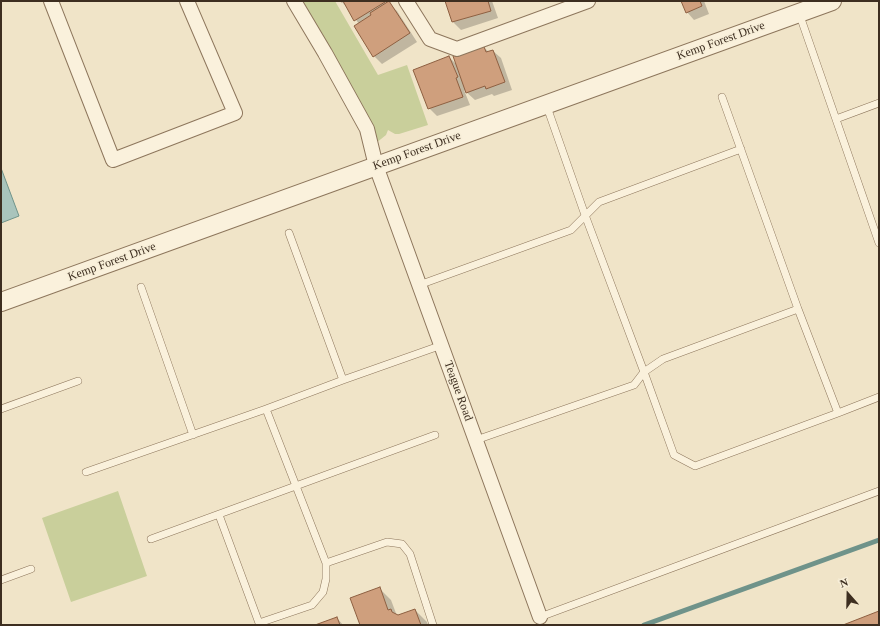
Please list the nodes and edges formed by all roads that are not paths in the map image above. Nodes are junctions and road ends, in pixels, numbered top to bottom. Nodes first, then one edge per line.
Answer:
1 (50, 1) edge
2 (187, 1) edge
3 (294, 1) edge
4 (406, 1) edge
5 (588, 1) edge
6 (832, 1) edge
7 (799, 13) junction
8 (722, 97) dead end
9 (879, 103) edge
10 (546, 104) junction
11 (836, 119) junction
12 (741, 149) junction
13 (376, 166) junction
14 (585, 215) junction
15 (290, 233) dead end
16 (879, 243) edge
17 (419, 285) junction
18 (141, 288) dead end
19 (1, 302) edge
20 (798, 309) junction
21 (442, 345) junction
22 (644, 372) junction
23 (344, 380) junction
24 (78, 381) dead end
25 (879, 397) edge
26 (1, 409) edge
27 (266, 409) junction
28 (838, 413) junction
29 (193, 435) junction
30 (435, 435) dead end
31 (476, 440) junction
32 (86, 472) dead end
33 (296, 487) junction
34 (879, 491) edge
35 (219, 515) junction
36 (151, 539) dead end
37 (326, 563) junction
38 (31, 570) dead end
39 (1, 580) edge
40 (540, 617) joint
41 (256, 624) edge
42 (433, 625) edge

1 - 2 street
3 - 13 street, Teague Road
4 - 5 street
6 - 7 street, Kemp Forest Drive
7 - 10 street, Kemp Forest Drive
7 - 11 lane
8 - 12 lane
9 - 11 lane
10 - 13 street, Kemp Forest Drive
10 - 14 lane
11 - 16 lane
12 - 14 lane
12 - 20 lane
13 - 17 street, Teague Road
13 - 19 street, Kemp Forest Drive
14 - 17 lane
14 - 22 lane
15 - 23 lane
17 - 21 street, Teague Road
18 - 29 lane
20 - 22 lane
20 - 28 lane
21 - 23 lane
21 - 31 street, Teague Road
22 - 28 lane
22 - 31 lane
23 - 27 lane
24 - 26 lane
25 - 28 lane
27 - 29 lane
27 - 33 lane
29 - 32 lane
30 - 33 lane
31 - 40 street, Teague Road
33 - 35 lane
33 - 37 lane
34 - 40 lane
35 - 36 lane
35 - 41 lane
37 - 41 lane
37 - 42 lane
38 - 39 lane

